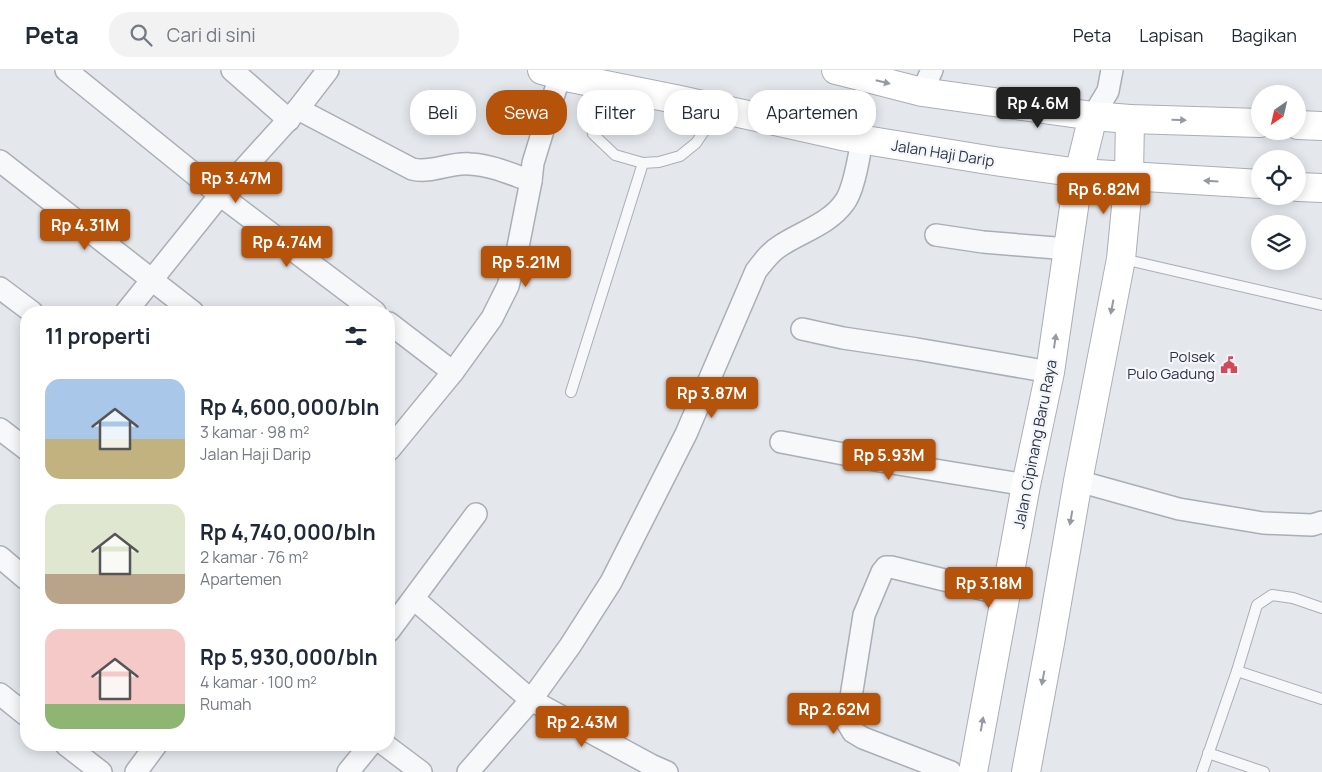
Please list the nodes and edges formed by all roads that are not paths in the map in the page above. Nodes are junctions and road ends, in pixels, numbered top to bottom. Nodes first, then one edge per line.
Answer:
1 (66, 70) edge
2 (232, 70) edge
3 (328, 70) edge
4 (836, 70) edge
5 (551, 73) edge
6 (1110, 80) edge
7 (588, 81) junction
8 (927, 81) edge
9 (664, 97) edge
10 (738, 112) edge
11 (293, 114) junction
12 (1093, 116) junction
13 (1130, 119) junction
14 (1251, 123) edge
15 (1306, 125) edge
16 (1322, 126) edge
17 (701, 135) edge
18 (862, 140) junction
19 (0, 161) edge
20 (643, 163) junction
21 (1079, 173) junction
22 (1129, 176) junction
23 (531, 181) junction
24 (1251, 183) edge
25 (1306, 187) edge
26 (1322, 188) edge
27 (220, 195) junction
28 (936, 235) dead end
29 (1068, 249) junction
30 (1121, 259) junction
31 (152, 281) junction
32 (0, 288) edge
33 (1322, 305) edge
34 (24, 306) edge
35 (131, 306) edge
36 (185, 306) edge
37 (367, 306) edge
38 (395, 328) edge
39 (802, 329) dead end
40 (453, 372) junction
41 (1050, 372) junction
42 (571, 392) dead end
43 (0, 429) edge
44 (20, 441) edge
45 (781, 442) dead end
46 (395, 443) edge
47 (1078, 481) junction
48 (1026, 485) junction
49 (476, 514) dead end
50 (1322, 522) edge
51 (0, 558) edge
52 (20, 574) edge
53 (1006, 595) junction
54 (414, 599) junction
55 (1322, 608) edge
56 (395, 623) edge
57 (1237, 671) junction
58 (0, 694) edge
59 (1322, 699) edge
60 (531, 700) junction
61 (20, 709) edge
62 (74, 751) edge
63 (152, 751) edge
64 (365, 751) edge
65 (393, 751) edge
66 (1208, 753) junction
67 (101, 772) edge
68 (136, 772) edge
69 (348, 772) edge
70 (421, 772) edge
71 (468, 772) edge
72 (667, 772) edge
73 (952, 772) edge
74 (973, 772) edge
75 (1026, 772) edge
76 (1202, 772) edge
77 (1264, 772) edge

1 - 27 street
2 - 11 street
3 - 11 street
4 -> 8 main road
5 - 7 main road, Jalan Haji Darip
5 - 23 street
6 - 12 street
6 - 13 street
7 - 9 main road, Jalan Haji Darip
7 - 20 lane
8 - 12 main road
10 - 18 main road, Jalan Haji Darip
11 - 23 street
11 - 27 street
12 - 13 main road
12 - 21 main road, Jalan Cipinang Baru Raya
13 -> 14 main road
13 - 22 main road
15 - 16 main road
17 - 20 lane
18 - 21 main road, Jalan Haji Darip
18 - 60 street
19 - 31 street
20 - 42 lane
21 - 22 main road, Jalan Haji Darip
21 - 29 main road, Jalan Cipinang Baru Raya
24 -> 22 main road, Jalan Haji Darip
22 - 30 main road
23 - 40 street
25 - 26 main road
27 - 31 street
27 - 37 street
28 - 29 street
41 -> 29 main road, Jalan Cipinang Baru Raya
30 - 33 lane
30 -> 47 main road
31 - 35 street
31 - 36 street
32 - 34 street
38 - 40 street
39 - 41 street
40 - 46 street
41 - 48 main road, Jalan Cipinang Baru Raya
43 - 44 street
45 - 48 street
47 - 50 street
47 -> 75 main road
48 - 53 main road, Jalan Cipinang Baru Raya
49 - 54 street
51 - 52 street
53 - 73 street
74 -> 53 main road, Jalan Cipinang Baru Raya
54 - 56 street
54 - 60 street
55 - 57 lane
57 - 59 lane
57 - 66 lane
58 - 61 street
60 - 71 street
60 - 72 street
62 - 67 street
63 - 68 street
64 - 69 street
65 - 70 street
66 - 76 lane
66 - 77 lane

